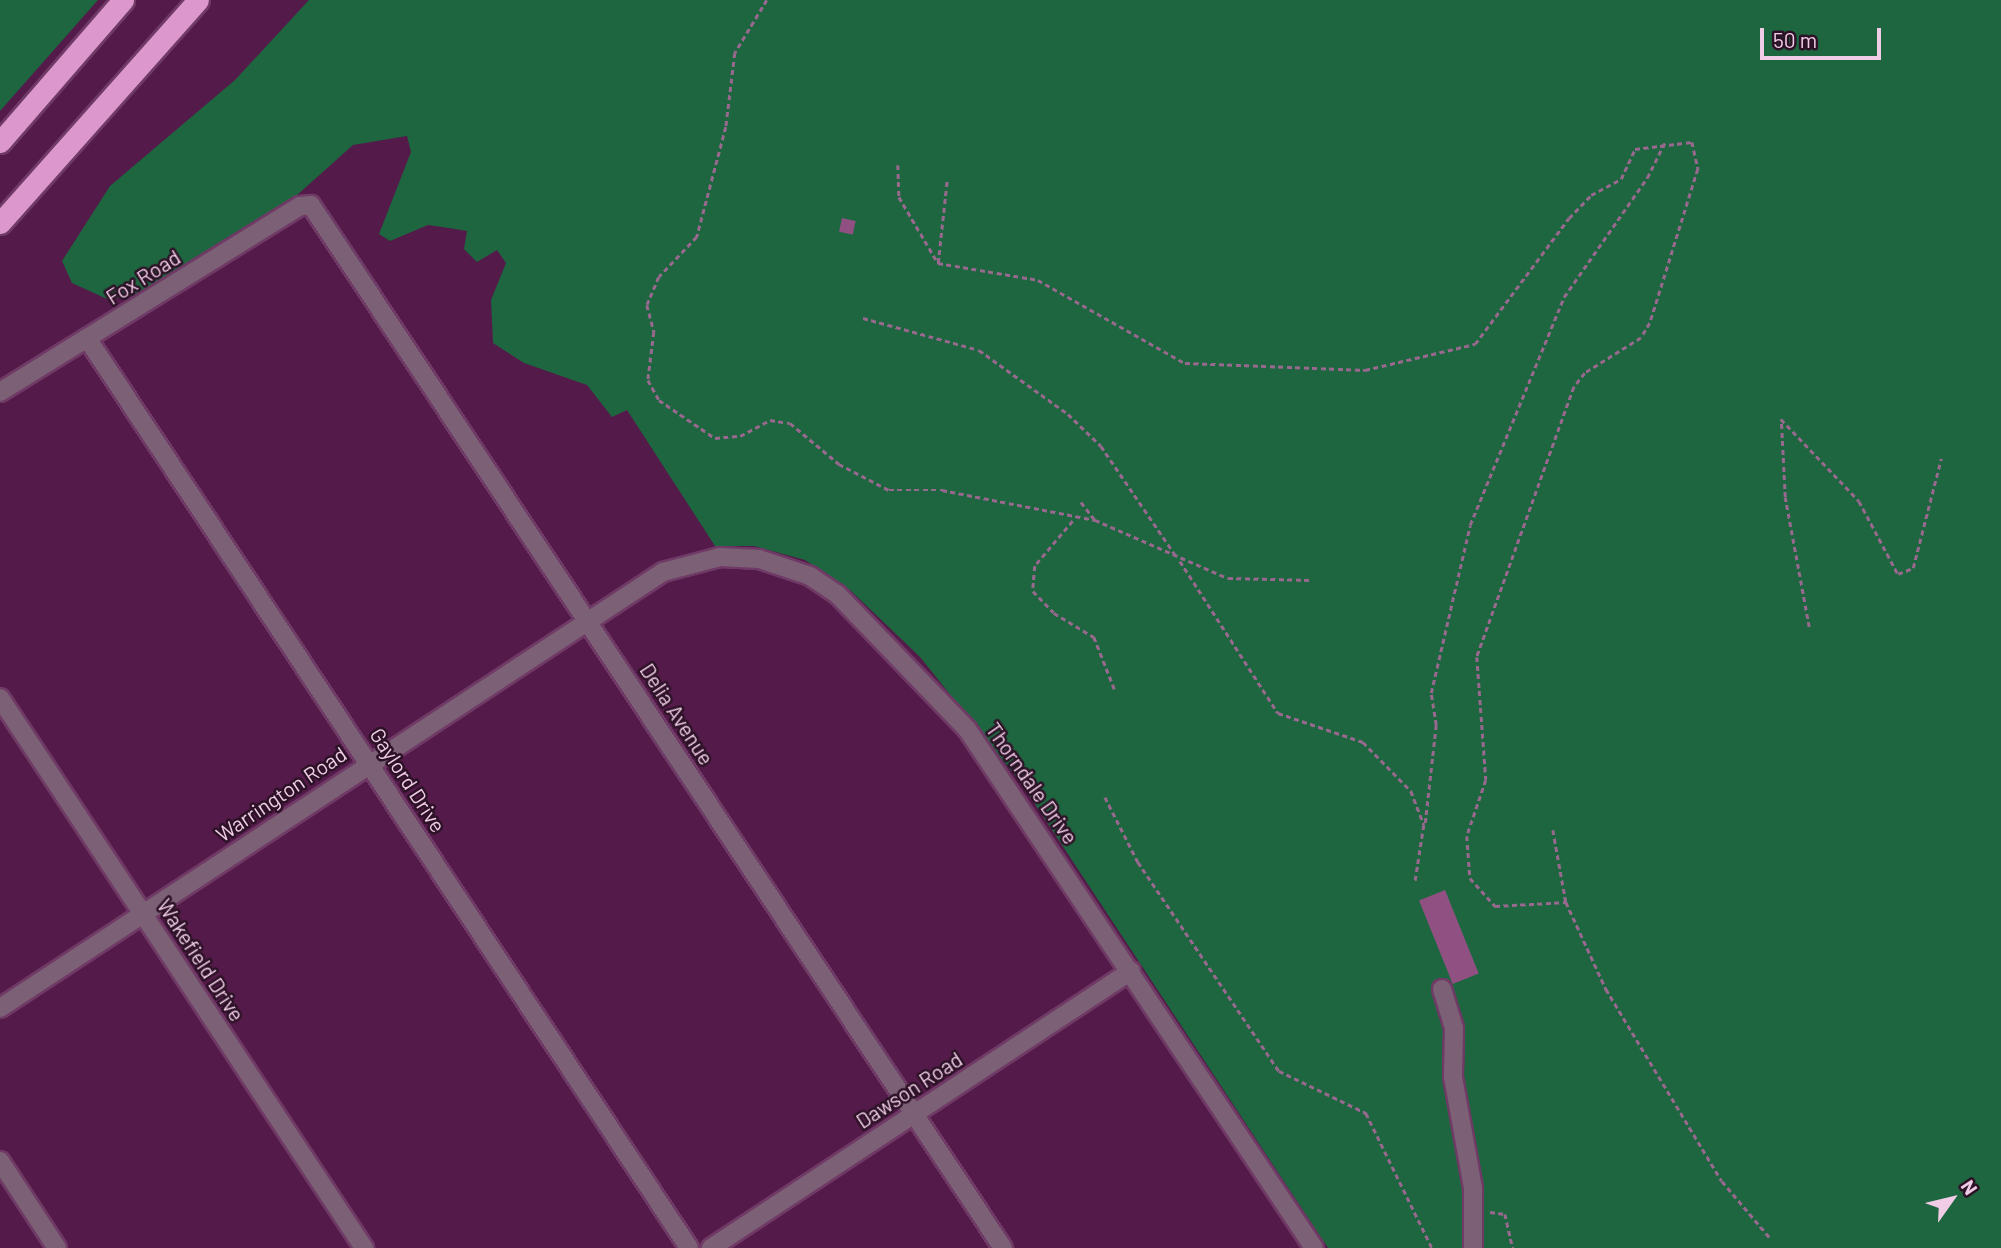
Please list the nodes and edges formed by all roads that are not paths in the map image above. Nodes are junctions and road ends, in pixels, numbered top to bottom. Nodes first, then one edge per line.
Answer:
1 (123, 0) edge
2 (198, 0) edge
3 (0, 142) edge
4 (311, 205) joint
5 (0, 223) edge
6 (87, 338) junction
7 (0, 392) edge
8 (588, 619) junction
9 (0, 698) edge
10 (370, 762) junction
11 (144, 913) junction
12 (1131, 971) junction
13 (1442, 989) dead end
14 (0, 1008) edge
15 (913, 1115) junction
16 (0, 1161) edge
17 (1473, 1246) edge
18 (57, 1248) edge
19 (364, 1248) edge
20 (689, 1248) edge
21 (711, 1248) edge
22 (1003, 1248) edge
23 (1314, 1248) edge

1 - 3 highway
2 - 5 highway
4 - 6 street, Fox Road
4 - 8 street, Delia Avenue
6 - 7 street, Fox Road
6 - 10 street, Gaylord Drive
8 - 10 street, Warrington Road
8 - 12 street, Thorndale Drive
8 - 15 street, Delia Avenue
9 - 11 street, Wakefield Drive
10 - 11 street, Warrington Road
10 - 20 street, Gaylord Drive
11 - 14 street, Warrington Road
11 - 19 street, Wakefield Drive
12 - 15 street, Dawson Road
12 - 23 street, Thorndale Drive
13 - 17 street
15 - 21 street, Dawson Road
15 - 22 street, Delia Avenue
16 - 18 street

